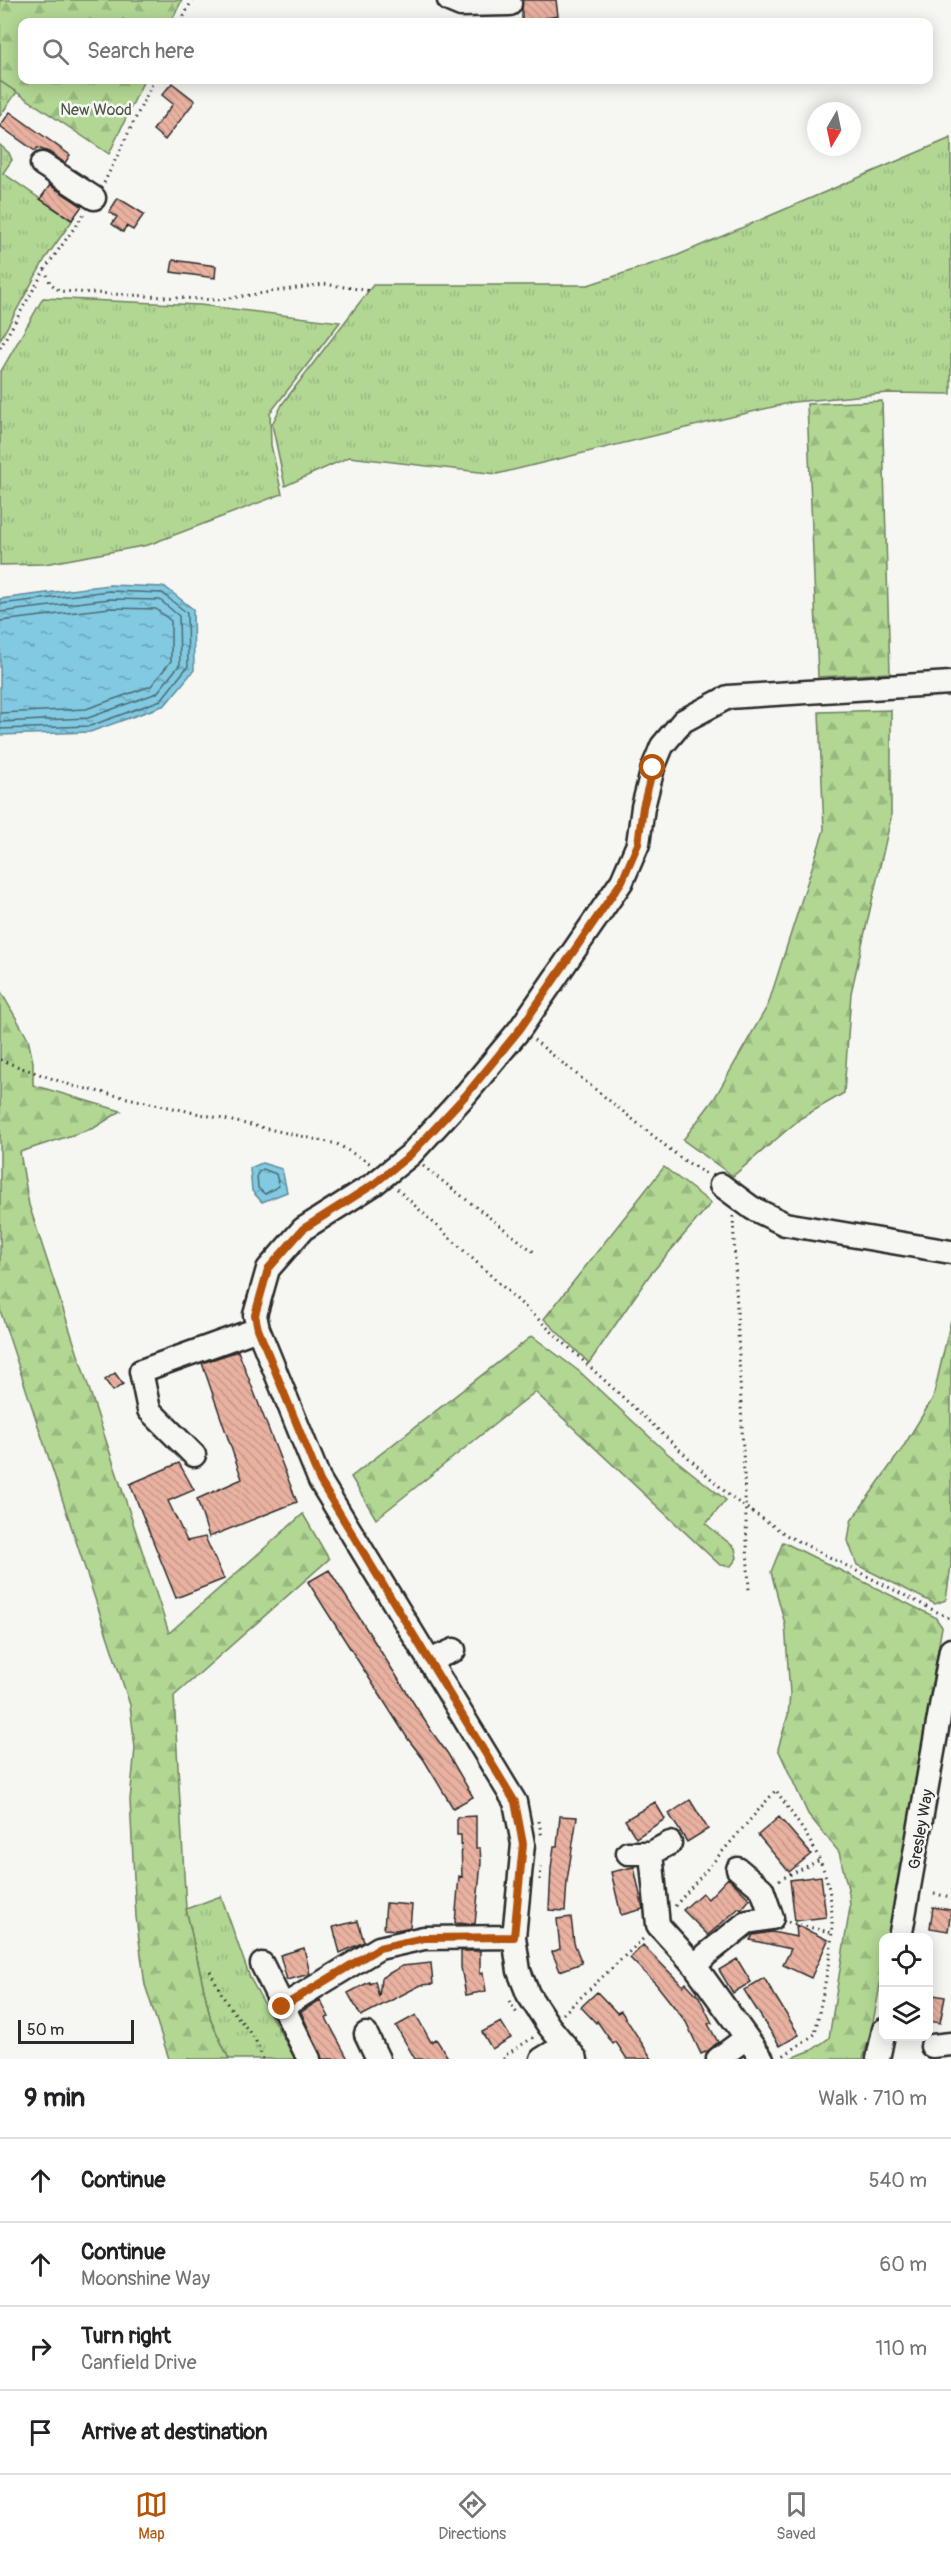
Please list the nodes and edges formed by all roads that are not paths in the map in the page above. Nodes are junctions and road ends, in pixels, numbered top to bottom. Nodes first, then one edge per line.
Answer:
1 (449, 0) edge
2 (510, 4) dead end
3 (42, 164) dead end
4 (94, 198) dead end
5 (951, 683) edge
6 (721, 1185) road end
7 (951, 1252) edge
8 (258, 1329) junction
9 (194, 1455) dead end
10 (454, 1650) dead end
11 (951, 1650) edge
12 (429, 1661) junction
13 (946, 1714) edge
14 (628, 1853) dead end
15 (738, 1869) dead end
16 (901, 1933) edge
17 (514, 1937) junction
18 (262, 1964) dead end
19 (695, 1966) junction
20 (282, 2007) junction
21 (366, 2034) dead end
22 (746, 2038) junction
23 (882, 2041) edge
24 (571, 2052) edge
25 (309, 2059) edge
26 (378, 2059) edge
27 (542, 2059) edge
28 (718, 2059) edge
29 (762, 2059) edge
30 (878, 2059) edge

1 - 2 street
3 - 4 street
5 - 8 street
6 - 7 street
8 - 9 street
8 - 12 street
10 - 12 street
11 - 13 street, Gresley Way
12 - 17 street
13 - 16 street, Gresley Way
14 - 19 street
15 - 19 street
17 - 20 street
17 - 24 street
18 - 20 street
19 - 22 street
20 - 25 street
21 - 26 street
22 - 28 street
22 - 29 street
23 - 30 street
24 - 27 street

